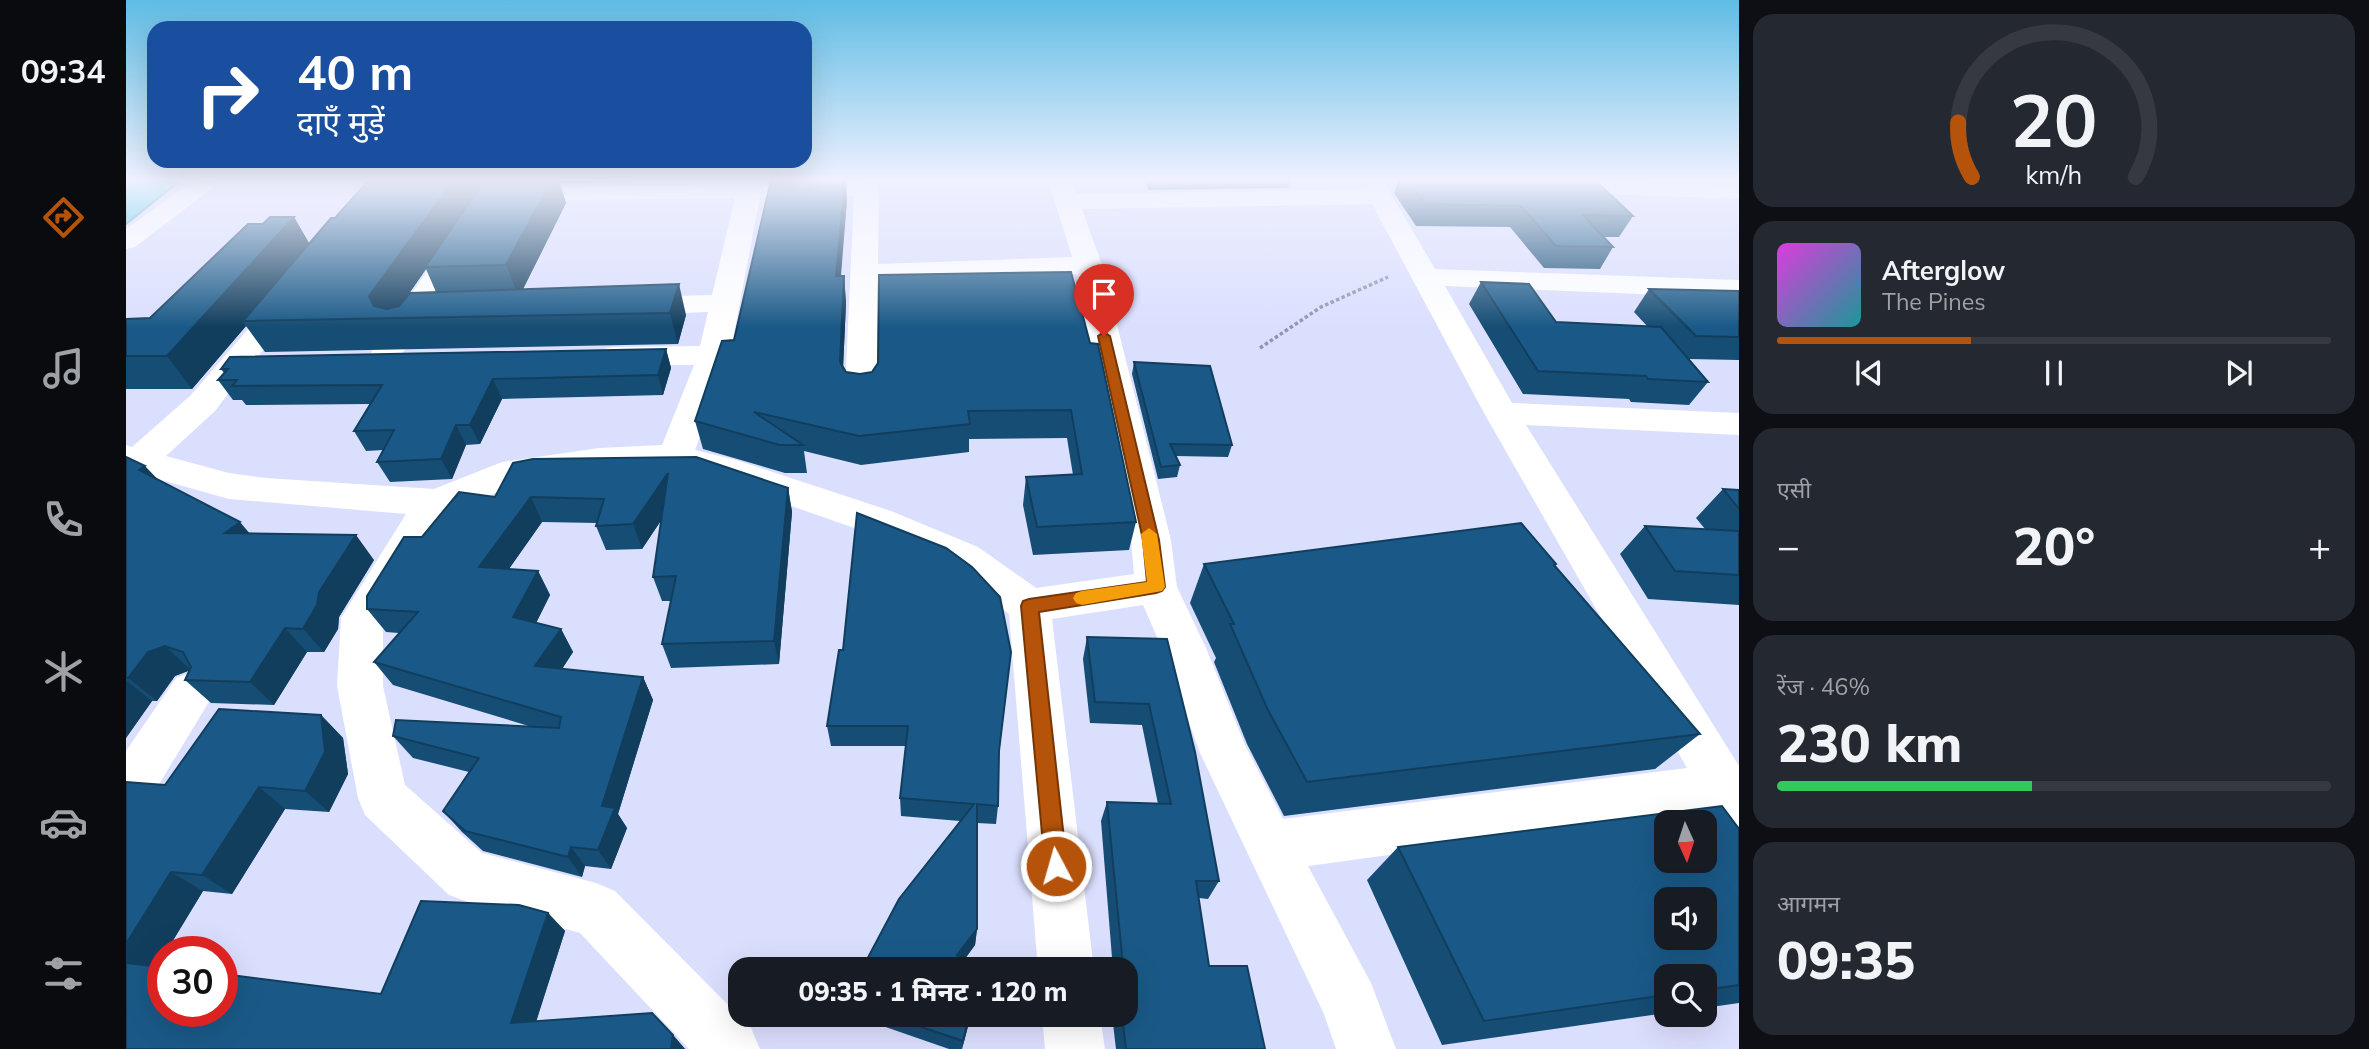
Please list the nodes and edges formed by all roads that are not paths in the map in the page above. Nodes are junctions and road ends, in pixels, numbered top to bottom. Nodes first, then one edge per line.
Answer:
1 (143, 229) edge
2 (473, 229) edge
3 (741, 229) edge
4 (866, 229) edge
5 (1076, 229) edge
6 (1402, 229) edge
7 (126, 241) edge
8 (1088, 265) junction
9 (866, 273) junction
10 (1427, 277) junction
11 (303, 281) edge
12 (1739, 289) edge
13 (726, 303) junction
14 (604, 307) edge
15 (714, 355) junction
16 (589, 357) edge
17 (382, 360) edge
18 (302, 363) edge
19 (234, 365) junction
20 (860, 390) edge
21 (1502, 413) junction
22 (1739, 424) edge
23 (675, 457) junction
24 (132, 459) edge
25 (437, 503) junction
26 (1156, 587) junction
27 (1029, 606) junction
28 (192, 692) edge
29 (126, 793) edge
30 (1732, 799) edge
31 (1269, 846) junction
32 (1065, 957) edge
33 (1072, 1027) edge
34 (730, 1049) edge
35 (1075, 1049) edge
36 (1366, 1049) edge

1 - 7 street
2 - 17 street
3 - 13 street
4 - 9 street
5 - 8 street
6 - 10 street
8 - 9 street
8 - 26 street
9 - 20 street
10 - 12 street
10 - 21 street
11 - 19 street
13 - 14 street
13 - 15 street
15 - 16 street
15 - 23 street
18 - 19 street
19 - 24 street
21 - 22 street
21 - 30 street
23 - 25 street
23 - 27 street
24 - 25 street
25 - 34 street
26 - 27 street
26 - 31 street
27 - 32 street
28 - 29 street
30 - 31 street
31 - 36 street
33 - 35 street

